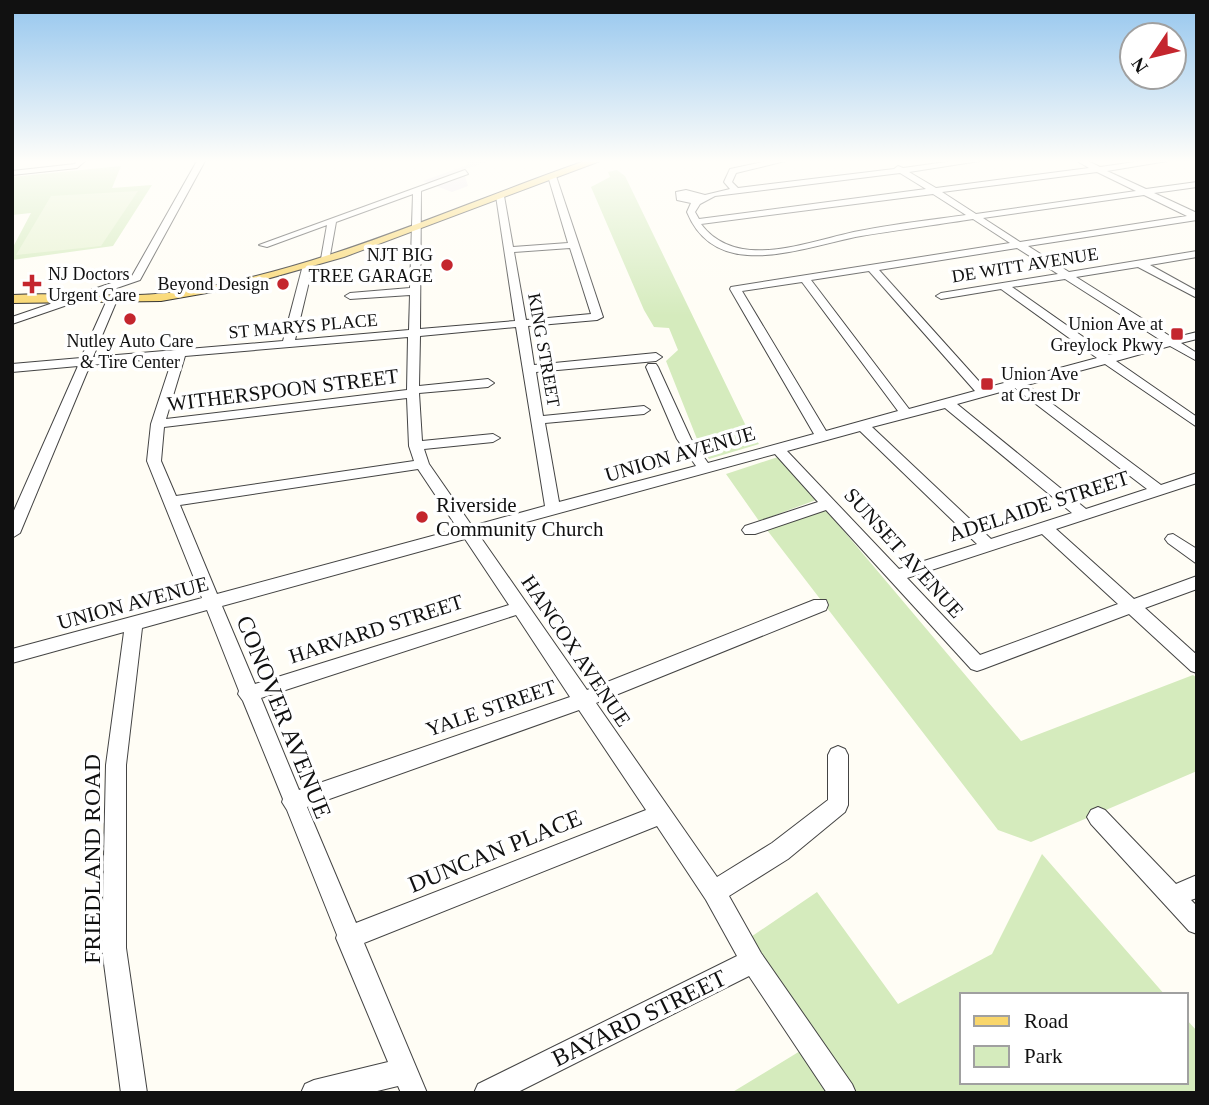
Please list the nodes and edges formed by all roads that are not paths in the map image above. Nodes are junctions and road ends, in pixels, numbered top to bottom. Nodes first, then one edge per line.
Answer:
1 (172, 213) edge
2 (355, 213) edge
3 (417, 213) edge
4 (454, 213) edge
5 (503, 213) edge
6 (564, 213) edge
7 (691, 213) edge
8 (773, 213) edge
9 (972, 213) edge
10 (1001, 213) edge
11 (977, 216) junction
12 (1197, 217) edge
13 (332, 221) junction
14 (696, 222) junction
15 (417, 227) junction
16 (264, 244) dead end
17 (1021, 244) junction
18 (574, 245) junction
19 (508, 250) junction
20 (1197, 254) edge
21 (326, 259) junction
22 (1141, 264) junction
23 (308, 265) junction
24 (871, 267) junction
25 (1071, 275) junction
26 (804, 278) junction
27 (1003, 286) junction
28 (416, 291) junction
29 (1197, 295) edge
30 (350, 296) dead end
31 (941, 296) dead end
32 (80, 298) junction
33 (12, 299) edge
34 (112, 300) junction
35 (12, 321) edge
36 (522, 325) junction
37 (415, 334) junction
38 (1197, 335) edge
39 (1174, 341) junction
40 (288, 344) junction
41 (1197, 352) edge
42 (180, 354) junction
43 (1197, 358) edge
44 (1105, 359) junction
45 (84, 362) junction
46 (12, 369) edge
47 (529, 369) junction
48 (488, 383) dead end
49 (1017, 384) junction
50 (413, 392) junction
51 (983, 393) junction
52 (947, 403) junction
53 (644, 410) dead end
54 (906, 413) junction
55 (538, 421) junction
56 (1197, 423) edge
57 (158, 425) junction
58 (862, 425) junction
59 (822, 436) junction
60 (493, 438) dead end
61 (416, 446) junction
62 (777, 448) junction
63 (422, 464) junction
64 (705, 469) junction
65 (1197, 478) edge
66 (1157, 489) junction
67 (170, 502) junction
68 (828, 504) junction
69 (18, 506) edge
70 (553, 511) junction
71 (1083, 514) junction
72 (1044, 527) junction
73 (750, 530) dead end
74 (12, 533) edge
75 (470, 534) junction
76 (1173, 539) dead end
77 (988, 545) junction
78 (1197, 558) edge
79 (895, 576) junction
80 (1197, 582) edge
81 (211, 603) junction
82 (820, 605) dead end
83 (1132, 607) junction
84 (519, 608) junction
85 (134, 625) junction
86 (12, 656) edge
87 (1197, 666) edge
88 (247, 694) junction
89 (581, 701) junction
90 (838, 755) dead end
91 (292, 802) junction
92 (661, 814) junction
93 (1098, 817) dead end
94 (1197, 886) edge
95 (714, 892) junction
96 (1172, 897) junction
97 (1197, 923) edge
98 (348, 938) junction
99 (753, 961) junction
100 (409, 1082) edge
101 (134, 1093) edge
102 (314, 1093) edge
103 (487, 1093) edge
104 (843, 1093) edge

1 - 32 street
2 - 13 street
3 - 15 street, HANCOX AVENUE
4 - 15 main road
5 - 19 street, KING STREET
6 - 18 street
7 - 14 street
8 - 14 street
9 - 11 street
10 - 11 street
11 - 14 street
11 - 17 street
12 - 17 street
13 - 16 street
13 - 21 street
15 - 21 main road
15 - 28 street, HANCOX AVENUE
17 - 24 street
17 - 25 street
18 - 19 street
18 - 36 street, ST MARYS PLACE
19 - 36 street, KING STREET
20 - 22 street, DE WITT AVENUE
21 - 23 main road
22 - 25 street, DE WITT AVENUE
22 - 29 street
23 - 34 main road
23 - 40 street
24 - 26 street
24 - 51 street
25 - 27 street, DE WITT AVENUE
25 - 39 street
26 - 54 street
26 - 59 street
27 - 31 street, DE WITT AVENUE
27 - 44 street
28 - 30 street
28 - 37 street, HANCOX AVENUE
32 - 33 main road
32 - 34 main road
32 - 35 street
34 - 45 street
36 - 37 street, ST MARYS PLACE
36 - 47 street, KING STREET
37 - 40 street, ST MARYS PLACE
37 - 50 street, HANCOX AVENUE
38 - 39 street, UNION AVENUE
39 - 41 street
39 - 43 street
39 - 44 street, UNION AVENUE
40 - 42 street, ST MARYS PLACE
42 - 45 street, ST MARYS PLACE
42 - 57 street, CONOVER AVENUE
44 - 49 street, UNION AVENUE
44 - 56 street
45 - 46 street, ST MARYS PLACE
45 - 69 street
47 - 55 street, KING STREET
47 - 64 street
48 - 50 street, WITHERSPOON STREET
49 - 51 street, UNION AVENUE
49 - 66 street
50 - 57 street, WITHERSPOON STREET
50 - 61 street, HANCOX AVENUE
51 - 52 street, UNION AVENUE
52 - 54 street, UNION AVENUE
52 - 71 street
53 - 55 street
54 - 58 street, UNION AVENUE
55 - 70 street, KING STREET
57 - 67 street, CONOVER AVENUE
58 - 59 street, UNION AVENUE
58 - 77 street
59 - 62 street, UNION AVENUE
60 - 61 street
61 - 63 street, HANCOX AVENUE
62 - 64 street, UNION AVENUE
62 - 68 street, SUNSET AVENUE
63 - 67 street
63 - 75 street, HANCOX AVENUE
64 - 70 street, UNION AVENUE
65 - 66 street, ADELAIDE STREET
66 - 71 street, ADELAIDE STREET
67 - 81 street, CONOVER AVENUE
68 - 73 street
68 - 79 street, SUNSET AVENUE
69 - 74 street
70 - 75 street, UNION AVENUE
71 - 72 street, ADELAIDE STREET
72 - 77 street, ADELAIDE STREET
72 - 83 street
75 - 81 street, UNION AVENUE
75 - 84 street, HANCOX AVENUE
76 - 78 street
77 - 79 street, ADELAIDE STREET
79 - 83 street, SUNSET AVENUE
80 - 83 street
81 - 85 street, UNION AVENUE
81 - 88 street, CONOVER AVENUE
82 - 89 street, YALE STREET
83 - 87 street
84 - 88 street, HARVARD STREET
84 - 89 street, HANCOX AVENUE
85 - 86 street, UNION AVENUE
85 - 101 street, FRIEDLAND ROAD
88 - 91 street, CONOVER AVENUE
89 - 91 street, YALE STREET
89 - 92 street, HANCOX AVENUE
90 - 95 street
91 - 98 street, CONOVER AVENUE
92 - 95 street, HANCOX AVENUE
92 - 98 street, DUNCAN PLACE
93 - 96 street
94 - 96 street
95 - 99 street, HANCOX AVENUE
96 - 97 street
98 - 100 street, CONOVER AVENUE
99 - 103 street, BAYARD STREET
99 - 104 street, HANCOX AVENUE
100 - 102 street

